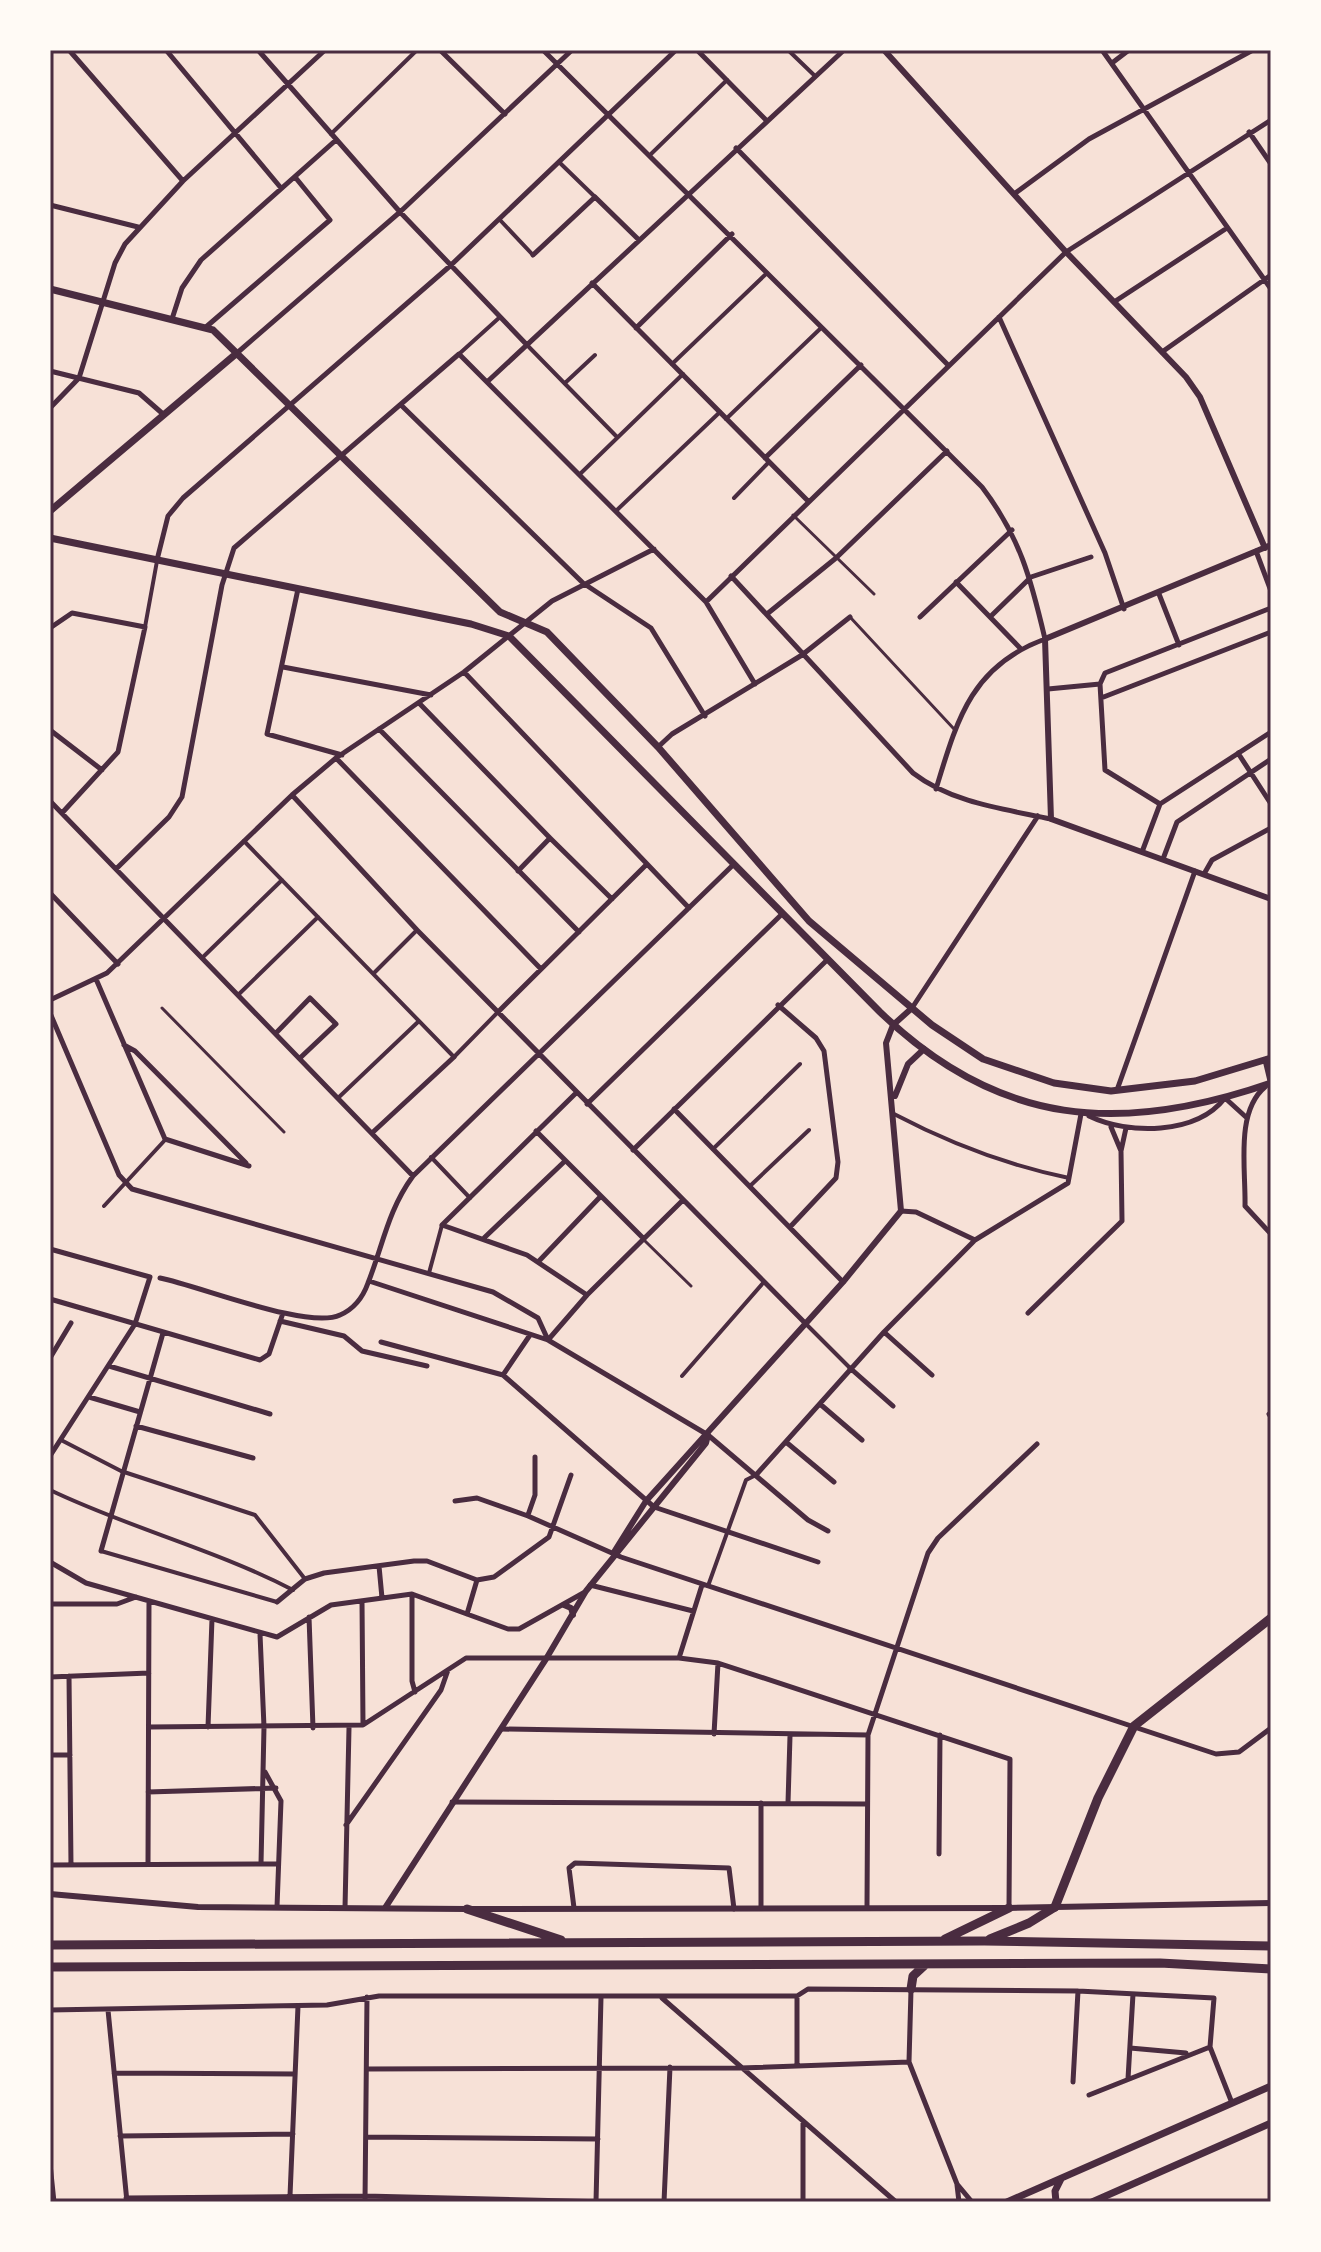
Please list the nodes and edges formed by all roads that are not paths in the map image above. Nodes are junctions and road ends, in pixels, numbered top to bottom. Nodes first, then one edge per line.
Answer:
1 (69, 50) edge
2 (166, 50) edge
3 (258, 50) edge
4 (325, 50) edge
5 (417, 50) edge
6 (440, 50) edge
7 (543, 50) edge
8 (572, 50) edge
9 (676, 50) edge
10 (697, 50) edge
11 (788, 50) edge
12 (844, 50) edge
13 (884, 50) edge
14 (1102, 50) edge
15 (1129, 50) edge
16 (1253, 50) edge
17 (1112, 63) junction
18 (557, 64) junction
19 (815, 76) junction
20 (727, 80) junction
21 (288, 86) junction
22 (1145, 107) junction
23 (505, 114) junction
24 (610, 115) junction
25 (766, 120) junction
26 (1271, 120) edge
27 (1249, 132) junction
28 (237, 134) junction
29 (331, 134) junction
30 (336, 140) junction
31 (736, 148) junction
32 (651, 154) junction
33 (560, 163) junction
34 (1271, 164) edge
35 (1190, 172) junction
36 (295, 177) junction
37 (183, 181) junction
38 (281, 188) junction
39 (689, 192) junction
40 (1014, 194) junction
41 (595, 197) junction
42 (50, 205) edge
43 (400, 212) junction
44 (500, 220) junction
45 (138, 227) junction
46 (1227, 228) junction
47 (732, 234) junction
48 (639, 240) junction
49 (1066, 252) junction
50 (533, 255) joint
51 (450, 266) junction
52 (768, 271) junction
53 (1271, 275) edge
54 (1264, 280) junction
55 (592, 283) junction
56 (50, 289) edge
57 (1271, 289) edge
58 (103, 301) junction
59 (1114, 302) junction
60 (500, 317) junction
61 (999, 317) junction
62 (172, 319) junction
63 (823, 326) junction
64 (206, 327) junction
65 (636, 328) junction
66 (527, 345) junction
67 (1162, 352) junction
68 (237, 353) junction
69 (459, 354) junction
70 (595, 355) dead end
71 (672, 364) junction
72 (861, 365) junction
73 (948, 365) junction
74 (50, 371) edge
75 (683, 374) junction
76 (79, 378) junction
77 (487, 382) junction
78 (565, 383) junction
79 (289, 406) junction
80 (402, 406) junction
81 (50, 408) edge
82 (905, 409) junction
83 (720, 412) junction
84 (163, 414) junction
85 (726, 419) junction
86 (617, 437) junction
87 (947, 451) junction
88 (342, 456) junction
89 (767, 460) junction
90 (580, 474) junction
91 (734, 498) dead end
92 (808, 501) junction
93 (617, 510) junction
94 (50, 511) edge
95 (793, 515) junction
96 (1012, 530) junction
97 (50, 538) edge
98 (1268, 547) edge
99 (654, 549) junction
100 (1256, 551) junction
101 (1091, 557) dead end
102 (836, 558) junction
103 (157, 561) junction
104 (224, 575) junction
105 (731, 576) junction
106 (1031, 577) junction
107 (956, 582) junction
108 (583, 583) junction
109 (298, 588) junction
110 (1271, 591) edge
111 (874, 594) dead end
112 (1159, 594) junction
113 (706, 602) junction
114 (1271, 608) edge
115 (1124, 609) junction
116 (767, 614) junction
117 (850, 617) joint
118 (920, 617) dead end
119 (990, 617) junction
120 (524, 624) junction
121 (145, 627) junction
122 (50, 628) edge
123 (1271, 632) edge
124 (509, 636) junction
125 (1045, 639) junction
126 (1179, 645) junction
127 (1020, 648) junction
128 (802, 655) junction
129 (283, 667) junction
130 (464, 672) junction
131 (755, 684) junction
132 (1100, 684) junction
133 (1048, 689) junction
134 (432, 695) junction
135 (1101, 698) junction
136 (419, 703) junction
137 (705, 716) junction
138 (379, 729) junction
139 (954, 729) junction
140 (50, 730) edge
141 (1271, 732) edge
142 (658, 747) junction
143 (1238, 753) junction
144 (339, 757) junction
145 (1271, 759) edge
146 (102, 770) junction
147 (1252, 772) junction
148 (936, 789) junction
149 (292, 795) junction
150 (50, 801) edge
151 (1160, 804) junction
152 (1271, 804) edge
153 (62, 813) junction
154 (1038, 816) junction
155 (1051, 819) junction
156 (1271, 828) edge
157 (550, 838) junction
158 (244, 841) junction
159 (1142, 852) junction
160 (1163, 859) junction
161 (647, 864) junction
162 (733, 865) junction
163 (116, 869) junction
164 (518, 871) junction
165 (1195, 871) junction
166 (1204, 874) junction
167 (282, 880) junction
168 (50, 893) edge
169 (612, 899) junction
170 (1271, 899) edge
171 (689, 908) junction
172 (781, 915) junction
173 (318, 917) junction
174 (164, 918) junction
175 (417, 930) junction
176 (579, 932) junction
177 (202, 958) junction
178 (826, 961) junction
179 (118, 964) junction
180 (541, 969) junction
181 (373, 974) junction
182 (96, 979) junction
183 (238, 995) junction
184 (50, 1000) edge
185 (778, 1005) junction
186 (162, 1008) dead end
187 (912, 1008) junction
188 (498, 1012) junction
189 (50, 1013) edge
190 (419, 1021) junction
191 (893, 1025) junction
192 (276, 1033) junction
193 (123, 1045) junction
194 (924, 1049) junction
195 (538, 1053) junction
196 (454, 1057) junction
197 (300, 1058) junction
198 (1268, 1059) edge
199 (800, 1064) dead end
200 (1271, 1082) edge
201 (1117, 1090) junction
202 (576, 1093) junction
203 (338, 1098) junction
204 (1225, 1098) junction
205 (587, 1104) junction
206 (674, 1109) junction
207 (894, 1111) junction
208 (1085, 1115) junction
209 (1247, 1118) junction
210 (1110, 1126) junction
211 (1126, 1128) junction
212 (809, 1130) dead end
213 (536, 1131) junction
214 (284, 1132) dead end
215 (372, 1133) junction
216 (165, 1139) junction
217 (713, 1149) junction
218 (632, 1151) junction
219 (1121, 1151) junction
220 (431, 1157) junction
221 (565, 1161) junction
222 (413, 1176) junction
223 (1071, 1179) junction
224 (124, 1182) junction
225 (750, 1186) junction
226 (600, 1197) junction
227 (470, 1198) junction
228 (682, 1201) junction
229 (104, 1206) dead end
230 (901, 1211) junction
231 (442, 1225) junction
232 (790, 1227) junction
233 (1271, 1234) edge
234 (484, 1238) junction
235 (644, 1239) junction
236 (975, 1240) junction
237 (50, 1249) edge
238 (375, 1260) junction
239 (539, 1261) junction
240 (428, 1274) junction
241 (160, 1278) dead end
242 (369, 1281) junction
243 (843, 1282) junction
244 (763, 1283) junction
245 (691, 1286) dead end
246 (587, 1295) junction
247 (50, 1299) edge
248 (283, 1313) junction
249 (1028, 1313) dead end
250 (280, 1321) junction
251 (71, 1323) dead end
252 (135, 1324) junction
253 (806, 1324) junction
254 (884, 1332) junction
255 (163, 1333) junction
256 (530, 1335) junction
257 (548, 1340) junction
258 (381, 1342) dead end
259 (50, 1358) edge
260 (109, 1366) junction
261 (427, 1366) dead end
262 (850, 1368) junction
263 (503, 1375) junction
264 (932, 1375) dead end
265 (682, 1376) dead end
266 (149, 1379) junction
267 (89, 1397) junction
268 (820, 1404) junction
269 (893, 1406) dead end
270 (140, 1412) junction
271 (270, 1414) dead end
272 (136, 1426) junction
273 (708, 1435) junction
274 (61, 1440) junction
275 (862, 1440) dead end
276 (50, 1442) edge
277 (786, 1442) junction
278 (1037, 1444) dead end
279 (57, 1447) junction
280 (50, 1456) edge
281 (535, 1457) dead end
282 (253, 1458) dead end
283 (121, 1471) junction
284 (571, 1475) dead end
285 (756, 1475) junction
286 (834, 1482) dead end
287 (50, 1490) edge
288 (455, 1501) dead end
289 (646, 1501) junction
290 (654, 1507) junction
291 (528, 1516) junction
292 (109, 1519) junction
293 (553, 1527) junction
294 (828, 1531) dead end
295 (726, 1532) junction
296 (101, 1551) joint
297 (614, 1552) junction
298 (50, 1562) edge
299 (818, 1562) dead end
300 (379, 1566) junction
301 (305, 1579) junction
302 (477, 1580) junction
303 (705, 1586) junction
304 (588, 1588) junction
305 (293, 1590) junction
306 (412, 1594) junction
307 (136, 1597) junction
308 (382, 1598) junction
309 (149, 1600) junction
310 (362, 1601) junction
311 (277, 1602) joint
312 (50, 1604) edge
313 (564, 1605) junction
314 (693, 1611) junction
315 (467, 1614) junction
316 (573, 1615) junction
317 (309, 1616) junction
318 (1271, 1618) edge
319 (212, 1619) junction
320 (260, 1634) junction
321 (897, 1647) junction
322 (679, 1658) junction
323 (546, 1659) junction
324 (718, 1663) junction
325 (448, 1670) junction
326 (149, 1673) junction
327 (69, 1676) junction
328 (50, 1677) edge
329 (415, 1692) junction
330 (874, 1714) junction
331 (363, 1725) junction
332 (1134, 1726) junction
333 (149, 1727) junction
334 (208, 1727) junction
335 (264, 1727) junction
336 (313, 1728) junction
337 (349, 1728) junction
338 (1271, 1728) edge
339 (501, 1729) junction
340 (714, 1734) junction
341 (868, 1735) junction
342 (940, 1735) junction
343 (790, 1736) junction
344 (50, 1755) edge
345 (70, 1755) junction
346 (264, 1771) junction
347 (276, 1788) junction
348 (264, 1789) junction
349 (148, 1792) junction
350 (452, 1802) junction
351 (761, 1803) junction
352 (788, 1803) junction
353 (867, 1804) junction
354 (346, 1825) junction
355 (939, 1854) dead end
356 (148, 1864) junction
357 (261, 1864) junction
358 (278, 1864) junction
359 (50, 1865) edge
360 (71, 1865) junction
361 (50, 1894) edge
362 (1271, 1903) edge
363 (277, 1907) junction
364 (867, 1907) junction
365 (1055, 1907) junction
366 (345, 1908) junction
367 (385, 1908) junction
368 (574, 1908) junction
369 (761, 1908) junction
370 (1009, 1908) junction
371 (467, 1909) junction
372 (734, 1909) junction
373 (984, 1941) junction
374 (568, 1942) junction
375 (938, 1942) junction
376 (50, 1945) edge
377 (1271, 1946) edge
378 (926, 1964) junction
379 (50, 1967) edge
380 (1271, 1969) edge
381 (911, 1989) junction
382 (1078, 1991) junction
383 (1133, 1994) junction
384 (797, 1996) junction
385 (367, 1997) junction
386 (601, 1997) junction
387 (661, 1997) junction
388 (298, 2006) junction
389 (50, 2010) edge
390 (108, 2010) junction
391 (1210, 2047) junction
392 (1130, 2048) junction
393 (1187, 2053) junction
394 (909, 2062) junction
395 (599, 2066) junction
396 (797, 2066) junction
397 (670, 2067) junction
398 (740, 2068) junction
399 (367, 2069) junction
400 (114, 2073) junction
401 (295, 2074) junction
402 (1128, 2079) junction
403 (1073, 2082) dead end
404 (1271, 2086) edge
405 (1089, 2095) dead end
406 (1232, 2103) junction
407 (803, 2120) junction
408 (1271, 2123) edge
409 (293, 2134) junction
410 (120, 2136) junction
411 (366, 2137) junction
412 (598, 2139) junction
413 (50, 2164) edge
414 (1062, 2177) junction
415 (957, 2184) junction
416 (51, 2190) edge
417 (290, 2197) junction
418 (365, 2199) edge
419 (126, 2200) edge
420 (1013, 2201) edge
421 (54, 2202) edge
422 (596, 2202) edge
423 (608, 2202) edge
424 (664, 2202) edge
425 (803, 2202) edge
426 (896, 2202) edge
427 (959, 2202) edge
428 (972, 2202) edge
429 (1056, 2202) edge
430 (1092, 2202) edge

1 - 37 street
2 - 28 street
3 - 21 street
4 - 21 street
5 - 29 street
6 - 23 street
7 - 18 street
8 - 18 street
9 - 24 street
10 - 20 street
11 - 19 street
12 - 19 street
13 - 40 street
14 - 17 street
15 - 17 street
16 - 22 street
17 - 22 street
18 - 23 street
18 - 24 street
19 - 25 street
20 - 25 street
20 - 32 street
21 - 28 street
21 - 29 street
22 - 35 street
22 - 40 street
23 - 43 street
24 - 32 street
24 - 33 street
25 - 31 street
26 - 27 street
27 - 34 street
27 - 35 street
28 - 37 street
28 - 38 street
29 - 30 street
30 - 36 street
30 - 43 street
31 - 39 street
31 - 73 street
32 - 39 street
33 - 41 street
33 - 44 street
35 - 46 street
35 - 49 street
36 - 38 street
36 - 64 street
37 - 45 street
38 - 62 street
39 - 47 street
39 - 48 street
40 - 49 street
41 - 48 street
41 - 50 street
42 - 45 street
43 - 51 street
43 - 68 street
44 - 50 street
44 - 51 street
45 - 58 street
46 - 54 street
46 - 59 street
47 - 52 street
47 - 65 street
48 - 55 street
49 - 59 street
49 - 61 street
51 - 60 street
51 - 79 street
52 - 63 street
52 - 71 street
53 - 54 street
54 - 57 street
54 - 67 street
55 - 65 street
55 - 66 street
56 - 58 main road
58 - 62 main road
58 - 76 street
59 - 67 street
60 - 66 street
60 - 69 street
61 - 73 street
61 - 115 street
62 - 64 main road
63 - 72 street
63 - 85 street
64 - 68 main road
65 - 71 street
66 - 77 street
66 - 78 street
67 - 98 street
68 - 79 main road
68 - 84 main road
69 - 77 street
69 - 80 street
70 - 78 street
71 - 75 street
72 - 82 street
72 - 89 street
73 - 82 street
74 - 76 street
75 - 83 street
75 - 86 street
76 - 81 street
76 - 84 street
77 - 90 street
78 - 86 street
79 - 88 main road
79 - 103 street
80 - 88 street
80 - 108 street
82 - 87 street
82 - 92 street
83 - 85 street
83 - 93 street
84 - 94 main road
85 - 89 street
86 - 90 street
87 - 96 street
87 - 102 street
88 - 104 street
88 - 120 main road
89 - 91 street
89 - 92 street
90 - 93 street
92 - 95 street
93 - 99 street
95 - 102 lane
95 - 105 street
96 - 106 street
96 - 107 street
97 - 103 main road
98 - 100 street
99 - 108 street
99 - 113 street
100 - 110 street
100 - 112 street
101 - 106 street
102 - 111 lane
102 - 116 street
103 - 104 main road
103 - 121 street
104 - 109 main road
104 - 163 street
105 - 113 street
105 - 116 street
106 - 119 street
106 - 125 street
107 - 118 street
107 - 119 street
108 - 120 street
108 - 137 street
109 - 124 main road
109 - 129 street
112 - 115 street
112 - 126 street
113 - 131 street
114 - 126 street
115 - 125 street
116 - 128 street
117 - 128 street
117 - 139 lane
119 - 127 street
120 - 124 street
120 - 142 main road
121 - 122 street
121 - 146 street
123 - 135 street
124 - 130 street
124 - 162 main road
125 - 127 street
125 - 133 street
126 - 132 street
127 - 139 street
128 - 131 street
128 - 148 street
129 - 134 street
129 - 144 street
130 - 134 street
130 - 161 street
131 - 137 street
132 - 133 street
132 - 135 street
133 - 155 street
134 - 136 street
135 - 151 street
136 - 138 street
136 - 157 street
137 - 142 street
138 - 144 street
138 - 164 street
139 - 148 street
140 - 146 street
141 - 143 street
142 - 187 main road
143 - 147 street
143 - 151 street
144 - 149 street
144 - 180 street
145 - 147 street
146 - 153 street
147 - 152 street
147 - 160 street
148 - 154 street
149 - 158 street
149 - 175 street
150 - 153 street
151 - 159 street
153 - 163 street
154 - 155 street
154 - 187 street
155 - 159 street
156 - 166 street
157 - 164 street
157 - 169 street
158 - 167 street
158 - 174 street
159 - 160 street
160 - 165 street
161 - 169 street
161 - 171 street
162 - 171 street
162 - 172 main road
163 - 174 street
164 - 176 street
165 - 166 street
165 - 201 street
166 - 170 street
167 - 173 street
167 - 177 street
168 - 179 street
169 - 176 street
171 - 195 street
172 - 178 main road
172 - 205 street
173 - 181 street
173 - 183 street
174 - 177 street
174 - 179 street
175 - 181 street
175 - 188 street
176 - 180 street
177 - 183 street
178 - 185 street
178 - 191 main road
179 - 182 street
180 - 188 street
181 - 190 street
182 - 184 street
182 - 193 street
183 - 192 street
185 - 206 street
185 - 232 street
186 - 214 lane
187 - 191 street
187 - 201 main road
188 - 195 street
188 - 196 street
189 - 224 street
190 - 196 street
190 - 203 street
191 - 194 main road
191 - 207 street
192 - 197 street
192 - 197 street
193 - 216 street
193 - 216 street
194 - 207 street
194 - 208 main road
195 - 202 street
195 - 220 street
196 - 215 street
197 - 203 street
198 - 200 main road
198 - 201 main road
199 - 217 street
200 - 204 main road
200 - 209 street
202 - 205 street
202 - 213 street
203 - 215 street
204 - 208 main road
204 - 209 street
204 - 211 street
205 - 218 street
206 - 217 street
206 - 218 street
207 - 223 street
207 - 230 street
208 - 210 street
208 - 223 street
209 - 233 street
210 - 211 street
210 - 219 street
211 - 219 street
212 - 225 street
213 - 221 street
213 - 227 street
215 - 222 street
216 - 224 street
217 - 225 street
218 - 228 street
219 - 249 street
220 - 222 street
220 - 227 street
221 - 226 street
221 - 234 street
222 - 238 street
223 - 236 street
224 - 229 street
224 - 238 street
225 - 232 street
226 - 235 street
226 - 239 street
227 - 231 street
228 - 235 street
228 - 244 street
230 - 236 street
230 - 243 street
231 - 234 street
231 - 240 street
232 - 243 street
234 - 239 street
235 - 245 lane
235 - 246 street
236 - 254 street
237 - 252 street
238 - 240 street
238 - 242 street
239 - 246 street
240 - 257 street
241 - 248 street
242 - 248 street
242 - 256 street
243 - 253 street
244 - 253 street
244 - 265 street
246 - 257 street
247 - 252 street
248 - 250 street
250 - 255 street
250 - 261 street
251 - 259 street
252 - 255 street
252 - 260 street
253 - 262 street
253 - 273 street
254 - 262 street
254 - 264 street
255 - 266 street
256 - 257 street
256 - 263 street
257 - 273 street
258 - 263 street
260 - 266 street
260 - 267 street
262 - 268 street
262 - 269 street
263 - 289 street
266 - 270 street
266 - 271 street
267 - 270 street
267 - 274 street
268 - 275 street
268 - 277 street
270 - 272 street
272 - 282 street
272 - 283 street
273 - 285 street
273 - 289 street
273 - 290 street
274 - 279 street
274 - 283 street
276 - 279 street
277 - 285 street
277 - 286 street
278 - 321 street
279 - 280 street
281 - 291 street
283 - 292 street
283 - 301 street
284 - 293 street
285 - 294 street
285 - 295 street
287 - 292 street
288 - 291 street
289 - 290 street
289 - 297 street
290 - 295 street
290 - 297 street
291 - 293 street
292 - 296 street
292 - 305 street
293 - 297 street
293 - 302 street
295 - 299 street
295 - 303 street
296 - 311 street
297 - 303 street
297 - 304 street
298 - 307 street
300 - 301 street
300 - 302 street
300 - 308 street
301 - 305 street
302 - 315 street
303 - 314 street
303 - 321 street
304 - 313 street
304 - 314 street
304 - 316 street
305 - 311 street
306 - 308 street
306 - 315 street
306 - 329 street
307 - 309 street
307 - 312 street
308 - 310 street
309 - 319 street
309 - 326 street
310 - 317 street
310 - 331 street
313 - 315 street
313 - 316 street
314 - 322 street
316 - 323 street
317 - 320 street
317 - 336 street
318 - 332 highway
319 - 320 street
319 - 334 street
320 - 335 street
321 - 330 street
321 - 332 street
322 - 323 street
322 - 324 street
323 - 325 street
323 - 339 street
324 - 330 street
324 - 340 street
325 - 329 street
325 - 354 street
326 - 327 street
326 - 333 street
327 - 328 street
327 - 345 street
329 - 331 street
330 - 341 street
330 - 342 street
331 - 337 street
332 - 338 street
332 - 365 highway
333 - 334 street
333 - 349 street
334 - 335 street
335 - 336 street
335 - 346 street
336 - 337 street
337 - 354 street
339 - 340 street
339 - 350 street
340 - 343 street
341 - 343 street
341 - 353 street
342 - 355 street
342 - 370 street
343 - 352 street
344 - 345 street
345 - 360 street
346 - 347 street
346 - 348 street
347 - 348 street
347 - 358 street
348 - 349 street
348 - 357 street
349 - 356 street
350 - 351 street
350 - 367 street
351 - 352 street
351 - 369 street
352 - 353 street
353 - 364 street
354 - 366 street
356 - 357 street
356 - 360 street
357 - 358 street
358 - 363 street
359 - 360 street
361 - 363 street
362 - 365 street
363 - 366 street
364 - 369 street
364 - 370 street
365 - 370 street
365 - 373 highway
366 - 367 street
367 - 371 street
368 - 371 street
368 - 372 street
368 - 372 street
369 - 372 street
370 - 375 highway
371 - 374 highway
373 - 375 highway
373 - 377 highway
374 - 375 highway
374 - 376 highway
378 - 379 highway
378 - 380 highway
378 - 381 highway
381 - 382 street
381 - 384 street
381 - 394 street
382 - 383 street
382 - 403 street
383 - 391 street
383 - 392 street
384 - 387 street
384 - 396 street
385 - 386 street
385 - 388 street
385 - 399 street
386 - 387 street
386 - 395 street
387 - 398 street
388 - 390 street
388 - 401 street
389 - 390 street
390 - 400 street
391 - 393 street
391 - 406 street
392 - 393 street
392 - 402 street
393 - 402 street
394 - 396 street
394 - 415 street
395 - 397 street
395 - 399 street
395 - 412 street
396 - 398 street
397 - 398 street
397 - 424 street
398 - 407 street
399 - 411 street
400 - 401 street
400 - 410 street
401 - 409 street
402 - 405 street
404 - 406 main road
406 - 414 main road
407 - 425 street
407 - 426 street
408 - 430 main road
409 - 410 street
409 - 417 street
410 - 419 street
411 - 412 street
411 - 418 street
412 - 422 street
413 - 416 street
414 - 420 main road
414 - 429 main road
415 - 427 street
415 - 428 street
416 - 421 street
417 - 418 street
417 - 419 street
418 - 422 street
422 - 423 street

